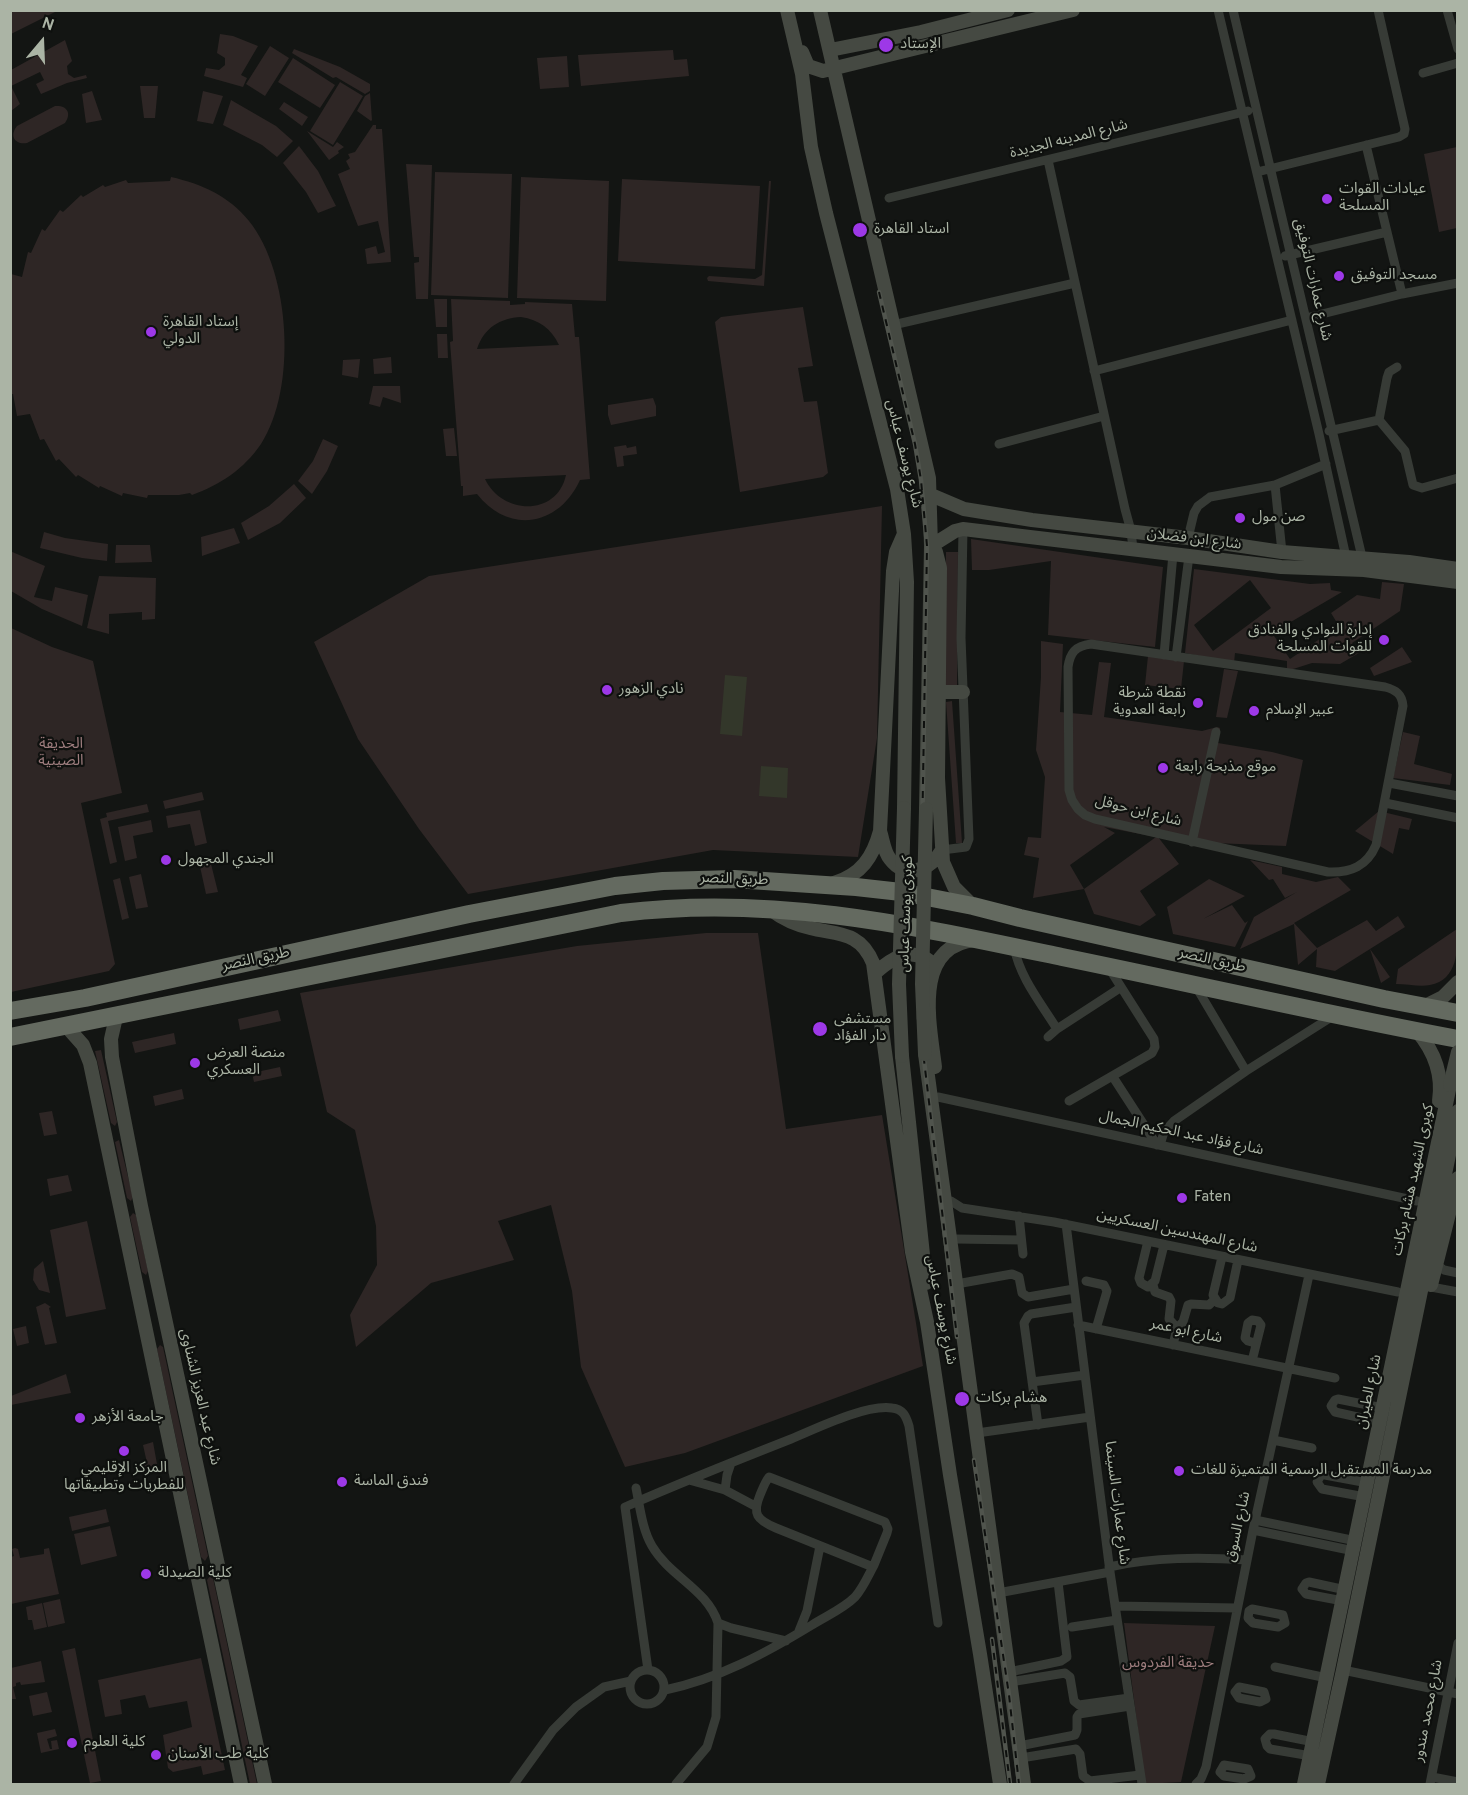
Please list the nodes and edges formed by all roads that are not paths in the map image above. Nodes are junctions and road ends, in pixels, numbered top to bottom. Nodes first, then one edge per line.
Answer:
1 (787, 10) edge
2 (820, 10) edge
3 (1008, 10) edge
4 (1073, 10) edge
5 (1218, 10) edge
6 (1233, 10) edge
7 (1378, 10) edge
8 (1447, 10) edge
9 (865, 43) junction
10 (796, 47) junction
11 (1458, 49) edge
12 (830, 50) junction
13 (870, 60) junction
14 (1458, 63) edge
15 (834, 68) junction
16 (1423, 73) dead end
17 (1257, 109) junction
18 (1243, 112) junction
19 (1366, 145) junction
20 (1048, 160) junction
21 (1271, 169) junction
22 (1257, 172) junction
23 (889, 198) dead end
24 (1387, 232) junction
25 (1291, 255) junction
26 (1277, 258) junction
27 (1075, 283) junction
28 (1458, 283) edge
29 (1402, 294) junction
30 (1306, 318) junction
31 (1292, 320) junction
32 (893, 325) junction
33 (1397, 367) dead end
34 (1095, 371) junction
35 (1104, 416) junction
36 (1379, 420) junction
37 (1332, 431) junction
38 (1319, 434) junction
39 (999, 444) dead end
40 (1326, 464) junction
41 (1458, 478) edge
42 (1275, 485) junction
43 (931, 495) junction
44 (959, 507) junction
45 (963, 529) junction
46 (1131, 531) junction
47 (904, 534) junction
48 (1188, 538) junction
49 (931, 546) junction
50 (1133, 549) junction
51 (1282, 552) junction
52 (1173, 554) junction
53 (1189, 556) junction
54 (1346, 557) junction
55 (1362, 557) junction
56 (1458, 568) edge
57 (1458, 582) edge
58 (1164, 655) junction
59 (1176, 657) junction
60 (939, 692) junction
61 (963, 692) junction
62 (1216, 732) dead end
63 (1389, 783) junction
64 (1458, 796) edge
65 (1385, 803) junction
66 (1458, 818) edge
67 (880, 831) junction
68 (1192, 842) junction
69 (942, 850) junction
70 (828, 885) junction
71 (870, 888) junction
72 (948, 901) junction
73 (973, 906) junction
74 (768, 908) junction
75 (870, 919) junction
76 (944, 932) junction
77 (986, 941) junction
78 (1014, 947) junction
79 (935, 966) junction
80 (1107, 966) junction
81 (875, 973) junction
82 (1458, 982) edge
83 (1195, 985) junction
84 (1120, 988) junction
85 (1422, 1007) junction
86 (10, 1011) edge
87 (1450, 1011) edge
88 (1336, 1014) junction
89 (116, 1017) junction
90 (67, 1027) junction
91 (1057, 1029) junction
92 (1417, 1031) junction
93 (1436, 1035) junction
94 (10, 1037) edge
95 (1048, 1037) dead end
96 (1458, 1039) edge
97 (1458, 1052) edge
98 (1458, 1070) edge
99 (1246, 1071) junction
100 (1113, 1077) junction
101 (1446, 1086) junction
102 (938, 1097) junction
103 (1070, 1101) dead end
104 (1458, 1111) edge
105 (126, 1129) junction
106 (105, 1134) junction
107 (1159, 1145) junction
108 (1458, 1178) edge
109 (1417, 1201) junction
110 (951, 1202) junction
111 (141, 1206) junction
112 (121, 1210) junction
113 (1019, 1216) junction
114 (1066, 1224) junction
115 (956, 1239) junction
116 (1021, 1240) junction
117 (1148, 1241) junction
118 (1164, 1245) junction
119 (1023, 1254) dead end
120 (1222, 1257) junction
121 (1238, 1260) junction
122 (1442, 1267) junction
123 (1458, 1273) edge
124 (1309, 1275) junction
125 (157, 1281) junction
126 (1086, 1281) dead end
127 (962, 1283) junction
128 (1153, 1285) junction
129 (135, 1286) junction
130 (1438, 1288) junction
131 (1074, 1289) junction
132 (1398, 1292) junction
133 (1458, 1292) edge
134 (1214, 1300) junction
135 (1076, 1307) junction
136 (1410, 1315) junction
137 (927, 1322) junction
138 (1078, 1325) junction
139 (1177, 1328) junction
140 (1096, 1329) junction
141 (962, 1332) junction
142 (168, 1334) junction
143 (146, 1340) junction
144 (1256, 1343) dead end
145 (1173, 1345) junction
146 (1252, 1361) junction
147 (1288, 1369) junction
148 (1085, 1375) junction
149 (1335, 1378) dead end
150 (1032, 1382) junction
151 (1090, 1417) junction
152 (1038, 1425) junction
153 (977, 1433) junction
154 (1273, 1440) junction
155 (1312, 1448) dead end
156 (731, 1463) junction
157 (689, 1480) junction
158 (636, 1488) dead end
159 (726, 1490) junction
160 (639, 1501) junction
161 (755, 1506) junction
162 (1255, 1520) junction
163 (1253, 1530) junction
164 (820, 1546) junction
165 (1355, 1546) junction
166 (1247, 1560) junction
167 (218, 1566) junction
168 (873, 1568) junction
169 (1110, 1569) junction
170 (195, 1571) junction
171 (1058, 1582) junction
172 (998, 1593) junction
173 (1115, 1606) junction
174 (1237, 1610) junction
175 (1248, 1614) dead end
176 (1117, 1620) junction
177 (718, 1623) junction
178 (938, 1623) dead end
179 (1072, 1627) dead end
180 (798, 1634) junction
181 (786, 1641) junction
182 (1458, 1643) edge
183 (1275, 1667) dead end
184 (648, 1670) junction
185 (1343, 1670) junction
186 (718, 1675) junction
187 (1009, 1677) junction
188 (1327, 1678) junction
189 (631, 1682) junction
190 (1221, 1689) junction
191 (665, 1690) junction
192 (1235, 1692) dead end
193 (1447, 1692) junction
194 (1458, 1694) edge
195 (1130, 1702) junction
196 (1314, 1742) junction
197 (1020, 1752) junction
198 (1314, 1763) junction
199 (1206, 1767) junction
200 (1220, 1769) dead end
201 (1141, 1780) edge
202 (1431, 1781) edge
203 (1458, 1782) edge
204 (1196, 1784) edge
205 (241, 1785) edge
206 (265, 1785) edge
207 (514, 1785) edge
208 (676, 1785) edge
209 (1000, 1785) edge
210 (1024, 1785) edge
211 (1294, 1785) edge
212 (1304, 1785) edge
213 (1318, 1785) edge
214 (1325, 1785) edge

1 - 10 main road, شارع يوسف عباس
2 - 12 main road, شارع يوسف عباس
3 - 9 main road
4 - 13 main road
5 - 18 street, شارع عمارات التوفيق
6 - 17 street, شارع عمارات التوفيق
7 - 19 street
8 - 11 street
9 - 12 main road
9 - 13 main road
10 - 15 main road
10 - 47 main road, شارع يوسف عباس
12 - 15 main road, شارع يوسف عباس
13 - 15 main road
14 - 16 street
15 - 32 main road, شارع يوسف عباس
17 - 18 street, شارع المدينه الجديدة
17 - 21 street, شارع عمارات التوفيق
18 - 20 street, شارع المدينه الجديدة
18 - 22 street, شارع عمارات التوفيق
19 - 21 street
19 - 24 street
20 - 23 street, شارع المدينه الجديدة
20 - 27 street
21 - 22 street
21 - 25 street, شارع عمارات التوفيق
22 - 26 street, شارع عمارات التوفيق
24 - 25 street
24 - 29 street
25 - 26 street
25 - 30 street, شارع عمارات التوفيق
26 - 31 street, شارع عمارات التوفيق
27 - 32 street
27 - 34 street
28 - 29 street
29 - 30 street
30 - 37 street, شارع عمارات التوفيق
31 - 34 street
31 - 38 street, شارع عمارات التوفيق
32 - 43 main road, شارع يوسف عباس
33 - 36 street
34 - 35 street
35 - 39 street
35 - 46 street
36 - 37 street
36 - 41 street
37 - 38 street
37 - 55 street, شارع عمارات التوفيق
38 - 40 street, شارع عمارات التوفيق
40 - 42 street
40 - 54 street, شارع عمارات التوفيق
42 - 48 street
42 - 51 street
43 - 44 main road, شارع ابن فضلان
43 - 49 main road, كوبرى يوسف عباس
44 - 45 main road
44 - 46 main road, شارع ابن فضلان
45 - 49 main road
45 - 50 main road, شارع ابن فضلان
45 - 61 street
46 - 48 main road, شارع ابن فضلان
46 - 50 street
47 - 67 main road, شارع يوسف عباس
47 - 137 main road, كوبرى يوسف عباس, bridge
48 - 51 main road, شارع ابن فضلان
49 - 60 main road
49 - 141 main road, كوبرى يوسف عباس, bridge
50 - 52 main road, شارع ابن فضلان
51 - 54 main road, شارع ابن فضلان
52 - 53 main road, شارع ابن فضلان
52 - 58 street
53 - 57 main road, شارع ابن فضلان
53 - 59 street
54 - 55 main road, شارع ابن فضلان
55 - 56 main road, شارع ابن فضلان
58 - 59 street, شارع ابن حوقل
58 - 68 street, شارع ابن حوقل
59 - 63 street, شارع ابن حوقل
60 - 61 main road
60 - 69 main road
61 - 69 street
62 - 68 street
63 - 64 street
63 - 65 street, شارع ابن حوقل
65 - 66 street
65 - 68 street, شارع ابن حوقل
67 - 69 main road
67 - 70 main road, شارع يوسف عباس
69 - 73 main road
70 - 71 highway, طريق النصر
70 - 86 highway, طريق النصر
71 - 72 highway, طريق النصر
71 - 75 highway
72 - 73 highway, طريق النصر
72 - 76 highway
73 - 85 highway, طريق النصر
74 - 75 highway, طريق النصر
74 - 81 main road, شارع يوسف عباس
74 - 89 highway, طريق النصر
75 - 76 highway, طريق النصر
76 - 77 highway, طريق النصر
77 - 78 highway, طريق النصر
77 - 79 main road
78 - 80 highway, طريق النصر
78 - 91 street
79 - 81 main road
79 - 102 main road, شارع يوسف عباس
80 - 83 highway, طريق النصر
80 - 84 street
81 - 137 main road, شارع يوسف عباس
82 - 85 main road
83 - 88 highway, طريق النصر
83 - 99 street
84 - 91 street
84 - 100 street
85 - 87 highway, طريق النصر
87 - 93 highway
88 - 92 highway, طريق النصر
88 - 99 street
89 - 90 highway, طريق النصر
89 - 105 main road, شارع عبد العزيز الشناوى
90 - 94 highway, طريق النصر
90 - 106 main road
91 - 95 street
92 - 93 highway, طريق النصر
92 - 101 main road, شارع الطيران
93 - 96 highway, طريق النصر
97 - 101 main road, كوبرى الشهيد هشام بركات, bridge
98 - 101 main road
99 - 107 street
100 - 103 street
100 - 107 street
101 - 109 main road, شارع الطيران
101 - 136 main road, كوبرى الشهيد هشام بركات
102 - 107 street, شارع فؤاد عبد الحكيم الجمال
102 - 110 main road, شارع يوسف عباس
104 - 136 main road, كوبرى الشهيد هشام بركات
105 - 106 main road
105 - 111 main road, شارع عبد العزيز الشناوى
106 - 112 main road
107 - 109 street, شارع فؤاد عبد الحكيم الجمال
108 - 122 main road, شارع الطيران
109 - 132 main road, شارع الطيران
110 - 113 street, شارع المهندسين العسكريين
110 - 115 main road, شارع يوسف عباس
111 - 112 main road
111 - 125 main road, شارع عبد العزيز الشناوى
112 - 129 main road
113 - 114 street, شارع المهندسين العسكريين
113 - 116 street
114 - 117 street, شارع المهندسين العسكريين
114 - 131 street, شارع عمارات السينما
115 - 116 street
115 - 127 main road, شارع يوسف عباس
116 - 119 street
117 - 118 street, شارع المهندسين العسكريين
117 - 128 street
118 - 120 street, شارع المهندسين العسكريين
118 - 128 street
120 - 121 street, شارع المهندسين العسكريين
120 - 134 street
121 - 124 street, شارع المهندسين العسكريين
121 - 134 street
122 - 123 street
122 - 130 main road, شارع الطيران
124 - 132 street, شارع المهندسين العسكريين
124 - 147 street, شارع السوق
125 - 129 main road
125 - 142 main road, شارع عبد العزيز الشناوى
126 - 140 street
127 - 131 street
127 - 141 main road, شارع يوسف عباس
128 - 139 street
129 - 143 main road
130 - 133 street
130 - 136 main road, شارع الطيران
131 - 135 street, شارع عمارات السينما
132 - 136 main road, شارع الطيران
134 - 139 street
135 - 138 street, شارع عمارات السينما
135 - 150 street
136 - 165 main road, شارع الطيران
136 - 185 main road, شارع الطيران
137 - 209 main road, شارع يوسف عباس
138 - 140 street, شارع ابو عمر
138 - 148 street, شارع عمارات السينما
139 - 145 street
140 - 145 street, شارع ابو عمر
141 - 153 main road, شارع يوسف عباس
142 - 143 main road
142 - 167 main road, شارع عبد العزيز الشناوى
143 - 170 main road
144 - 146 street
145 - 146 street, شارع ابو عمر
146 - 147 street, شارع ابو عمر
147 - 149 street, شارع ابو عمر
147 - 154 street, شارع السوق
148 - 150 street
148 - 151 street, شارع عمارات السينما
150 - 152 street
151 - 152 street
151 - 169 street, شارع عمارات السينما
152 - 153 street
153 - 172 main road, شارع يوسف عباس
154 - 155 street
154 - 162 street, شارع السوق
156 - 157 street
156 - 159 street
156 - 178 street
157 - 159 street
157 - 160 street
158 - 160 street
159 - 161 street
160 - 177 street
160 - 184 street
161 - 164 street
161 - 168 street
162 - 163 street, شارع السوق
162 - 165 street
163 - 165 street
163 - 166 street, شارع السوق
164 - 168 street
164 - 180 street
165 - 188 main road, شارع الطيران
166 - 169 street
166 - 174 street, شارع السوق
167 - 170 main road
167 - 206 main road, شارع عبد العزيز الشناوى
168 - 180 street
169 - 171 street
169 - 173 street, شارع عمارات السينما
170 - 205 main road
171 - 172 street
171 - 187 street
172 - 187 main road, شارع يوسف عباس
173 - 174 street
173 - 176 street, شارع عمارات السينما
174 - 175 street
174 - 190 street, شارع السوق
176 - 179 street
176 - 195 street, شارع عمارات السينما
177 - 181 street
177 - 186 street
180 - 181 street
181 - 186 street
182 - 193 street, شارع محمد مندور
183 - 188 street
184 - 189 street
184 - 191 street
185 - 193 street
185 - 198 main road, شارع الطيران
186 - 191 street
186 - 208 street
187 - 195 street
187 - 197 main road, شارع يوسف عباس
188 - 196 main road, شارع الطيران
189 - 191 street
189 - 207 street
190 - 192 street
190 - 199 street, شارع السوق
193 - 194 street
193 - 202 street, شارع محمد مندور
195 - 197 street
195 - 201 street, شارع عمارات السينما
196 - 198 main road, شارع الطيران
196 - 198 street
197 - 201 street
197 - 210 main road, شارع يوسف عباس
198 - 211 main road
198 - 212 main road
198 - 213 main road
198 - 214 main road
199 - 200 street
199 - 204 street, شارع السوق
202 - 203 street

